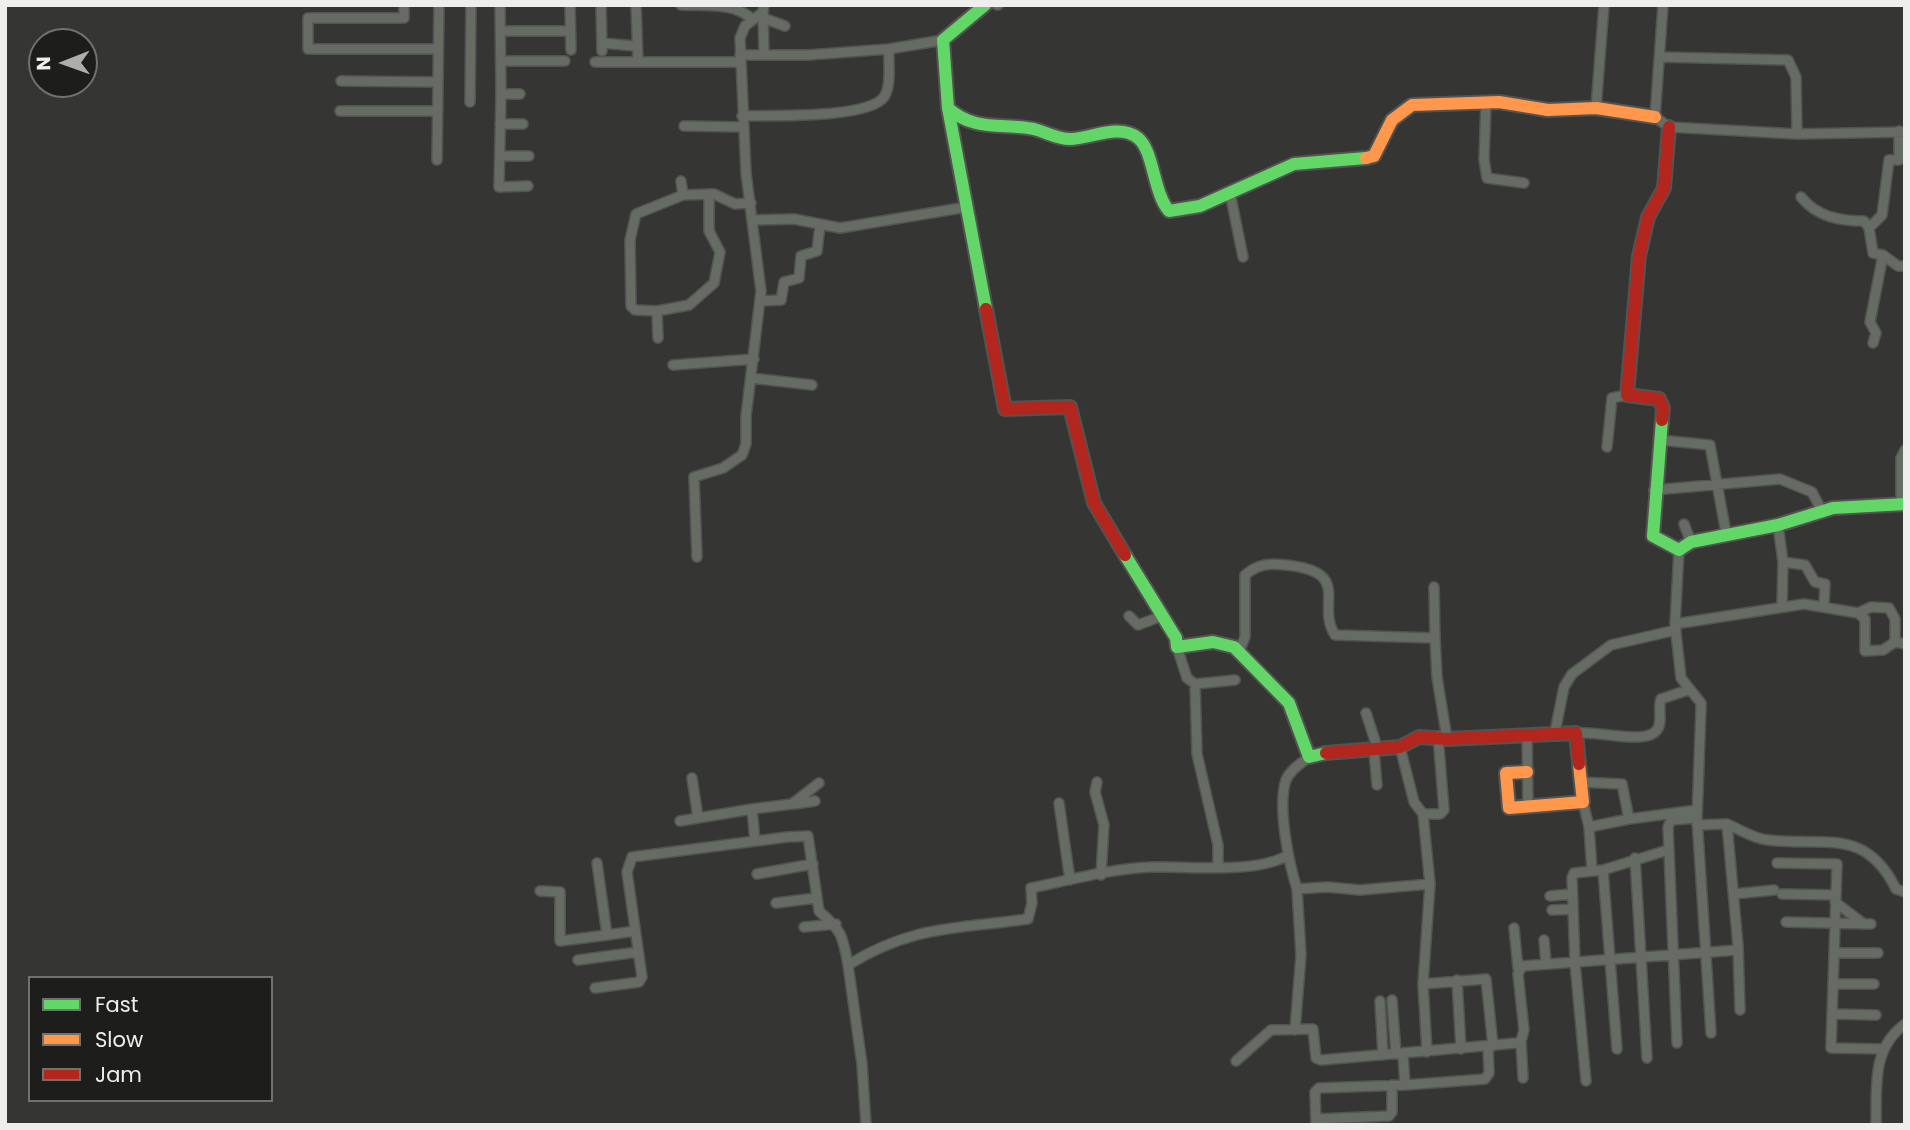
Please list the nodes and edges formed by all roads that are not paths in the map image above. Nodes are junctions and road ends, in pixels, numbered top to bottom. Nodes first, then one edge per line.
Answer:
1 (404, 5) edge
2 (439, 5) edge
3 (471, 5) edge
4 (500, 5) edge
5 (570, 5) edge
6 (601, 5) edge
7 (636, 5) edge
8 (681, 5) edge
9 (985, 5) edge
10 (1604, 5) edge
11 (1663, 5) edge
12 (761, 14) edge
13 (785, 26) dead end
14 (500, 31) junction
15 (570, 31) junction
16 (943, 40) junction
17 (635, 46) dead end
18 (438, 49) junction
19 (889, 49) junction
20 (570, 50) dead end
21 (764, 55) junction
22 (1660, 57) junction
23 (740, 59) junction
24 (501, 61) junction
25 (565, 61) dead end
26 (638, 61) junction
27 (595, 62) dead end
28 (341, 81) dead end
29 (438, 82) junction
30 (501, 94) junction
31 (520, 94) dead end
32 (470, 102) dead end
33 (1486, 104) junction
34 (948, 108) junction
35 (1596, 108) junction
36 (340, 111) dead end
37 (438, 111) junction
38 (742, 116) junction
39 (1656, 117) junction
40 (500, 124) junction
41 (523, 124) dead end
42 (684, 126) dead end
43 (742, 127) junction
44 (1669, 127) junction
45 (1902, 132) edge
46 (1797, 134) junction
47 (500, 156) junction
48 (529, 156) dead end
49 (437, 160) dead end
50 (681, 181) dead end
51 (1524, 183) dead end
52 (528, 186) dead end
53 (1230, 193) junction
54 (709, 194) junction
55 (683, 195) junction
56 (1801, 197) dead end
57 (751, 203) junction
58 (967, 207) junction
59 (754, 220) junction
60 (820, 225) junction
61 (1869, 228) junction
62 (1883, 255) junction
63 (1243, 257) dead end
64 (1905, 266) edge
65 (760, 301) junction
66 (657, 311) junction
67 (658, 338) dead end
68 (1873, 343) dead end
69 (754, 359) junction
70 (673, 365) dead end
71 (751, 378) junction
72 (812, 385) dead end
73 (1627, 395) junction
74 (1660, 440) junction
75 (1607, 447) dead end
76 (1905, 450) edge
77 (1718, 483) junction
78 (1654, 490) junction
79 (1903, 504) edge
80 (1823, 513) junction
81 (1684, 524) dead end
82 (1778, 525) junction
83 (1726, 533) junction
84 (1691, 542) junction
85 (1679, 550) junction
86 (697, 557) dead end
87 (1783, 562) junction
88 (1434, 587) dead end
89 (1825, 605) junction
90 (1782, 607) junction
91 (1858, 613) junction
92 (1129, 616) dead end
93 (1162, 616) junction
94 (1676, 627) junction
95 (1436, 638) junction
96 (1900, 643) edge
97 (1177, 648) junction
98 (1239, 652) junction
99 (1235, 680) dead end
100 (1195, 684) junction
101 (1688, 690) junction
102 (1366, 713) dead end
103 (1555, 732) junction
104 (1576, 733) junction
105 (1527, 734) junction
106 (1443, 738) junction
107 (1400, 747) junction
108 (1376, 750) junction
109 (1309, 757) junction
110 (1527, 772) junction
111 (692, 778) dead end
112 (1097, 782) dead end
113 (1579, 782) junction
114 (819, 783) dead end
115 (1377, 785) dead end
116 (815, 801) dead end
117 (1583, 802) junction
118 (1059, 803) dead end
119 (792, 804) junction
120 (1528, 806) junction
121 (752, 809) junction
122 (1423, 814) junction
123 (698, 817) junction
124 (1697, 818) junction
125 (1629, 819) junction
126 (680, 821) dead end
127 (1727, 824) junction
128 (1589, 827) junction
129 (755, 841) junction
130 (1668, 850) junction
131 (1287, 856) junction
132 (1635, 858) junction
133 (597, 863) dead end
134 (1777, 863) dead end
135 (813, 864) junction
136 (1218, 866) junction
137 (1603, 870) junction
138 (1592, 871) junction
139 (757, 874) dead end
140 (1101, 875) junction
141 (1070, 880) junction
142 (1430, 884) junction
143 (1297, 889) junction
144 (540, 891) dead end
145 (1905, 892) edge
146 (1572, 894) junction
147 (1734, 894) junction
148 (1550, 895) dead end
149 (816, 898) junction
150 (1836, 898) junction
151 (776, 902) dead end
152 (1573, 909) junction
153 (1552, 910) dead end
154 (1786, 922) dead end
155 (1835, 923) junction
156 (836, 924) junction
157 (804, 927) dead end
158 (1514, 928) dead end
159 (635, 931) junction
160 (607, 934) junction
161 (1544, 940) dead end
162 (1738, 950) junction
163 (1706, 951) junction
164 (638, 952) junction
165 (1834, 953) junction
166 (1878, 953) dead end
167 (1673, 955) junction
168 (1642, 957) junction
169 (1610, 959) junction
170 (578, 960) dead end
171 (1546, 963) junction
172 (1575, 963) junction
173 (848, 965) junction
174 (1518, 968) junction
175 (1457, 979) junction
176 (1423, 984) junction
177 (1833, 984) junction
178 (1874, 984) dead end
179 (595, 988) dead end
180 (1392, 1000) dead end
181 (1380, 1001) dead end
182 (1740, 1010) dead end
183 (1832, 1014) junction
184 (1876, 1015) dead end
185 (1905, 1024) edge
186 (1295, 1030) junction
187 (1710, 1033) dead end
188 (1521, 1041) junction
189 (1677, 1043) dead end
190 (1490, 1046) junction
191 (1461, 1049) junction
192 (1617, 1049) dead end
193 (1883, 1049) junction
194 (1427, 1052) junction
195 (1400, 1054) junction
196 (1383, 1055) junction
197 (1647, 1058) dead end
198 (1236, 1061) dead end
199 (1524, 1078) dead end
200 (1586, 1081) dead end
201 (1392, 1085) junction
202 (1405, 1085) junction
203 (1381, 1117) junction
204 (1352, 1121) edge
205 (1316, 1122) edge
206 (866, 1125) edge
207 (1368, 1125) edge
208 (1876, 1125) edge

1 - 18 street
2 - 18 street
3 - 32 street
4 - 14 street
5 - 15 street
6 - 17 street
7 - 26 street
8 - 12 street
9 - 16 street
10 - 35 street
11 - 22 street
12 - 13 street
12 - 21 street
12 - 23 street
14 - 15 street
14 - 24 street
15 - 20 street
16 - 19 street
16 - 34 street
18 - 29 street
19 - 21 street
19 - 38 street
21 - 23 street
22 - 39 street
22 - 46 street
23 - 26 street
23 - 38 street
24 - 25 street
24 - 30 street
26 - 27 street
28 - 29 street
29 - 37 street
30 - 31 street
30 - 40 street
33 - 35 street
33 - 51 street
33 - 53 street
34 - 53 street
34 - 58 street
35 - 39 street
36 - 37 street
37 - 49 street
38 - 43 street
39 - 44 street
40 - 41 street
40 - 47 street
42 - 43 street
43 - 57 street
44 - 46 street
44 - 73 street
45 - 46 street
45 - 61 street
47 - 48 street
47 - 52 street
50 - 55 street
53 - 63 street
54 - 55 street
54 - 57 street
54 - 66 street
55 - 66 street
56 - 61 street
57 - 59 street
58 - 60 street
58 - 93 street
59 - 60 street
59 - 65 street
60 - 65 street
61 - 62 street
62 - 64 street
62 - 68 street
65 - 69 street
66 - 67 street
69 - 70 street
69 - 71 street
71 - 72 street
71 - 86 street
73 - 74 street
73 - 75 street
74 - 77 street
74 - 78 street
76 - 79 street
77 - 78 street
77 - 80 street
77 - 83 street
78 - 85 street
79 - 80 street
80 - 82 street
81 - 84 street
82 - 83 street
82 - 87 street
83 - 84 street
84 - 85 street
85 - 94 street
87 - 89 street
87 - 90 street
88 - 95 street
89 - 90 street
89 - 91 street
90 - 94 street
91 - 96 street
91 - 96 street
92 - 93 street
93 - 97 street
94 - 101 street
94 - 103 street
95 - 98 street
95 - 106 street
97 - 98 street
97 - 100 street
98 - 109 street
99 - 100 street
100 - 136 street
101 - 104 street
101 - 124 street
102 - 108 street
103 - 104 street
103 - 105 street
104 - 113 street
105 - 106 street
105 - 110 street
106 - 107 street
106 - 122 street
107 - 108 street
107 - 122 street
108 - 109 street
108 - 115 street
109 - 131 street
110 - 120 street
110 - 120 street
111 - 123 street
112 - 140 street
113 - 117 street
113 - 125 street
114 - 119 street
116 - 119 street
117 - 120 street
117 - 128 street
118 - 141 street
119 - 121 street
121 - 123 street
121 - 129 street
122 - 142 street
123 - 126 street
124 - 125 street
124 - 127 street
124 - 130 street
124 - 163 street
125 - 128 street
127 - 145 street
127 - 147 street
128 - 138 street
129 - 135 street
129 - 159 street
130 - 132 street
130 - 167 street
131 - 136 street
131 - 143 street
132 - 137 street
132 - 168 street
133 - 160 street
134 - 150 street
135 - 139 street
135 - 149 street
136 - 140 street
137 - 138 street
137 - 169 street
138 - 146 street
140 - 141 street
141 - 173 street
142 - 143 street
142 - 176 street
143 - 186 street
144 - 160 street
146 - 148 street
146 - 152 street
147 - 150 street
147 - 162 street
149 - 151 street
149 - 156 street
150 - 155 street
150 - 155 street
152 - 153 street
152 - 172 street
154 - 155 street
155 - 165 street
156 - 157 street
156 - 173 street
158 - 174 street
159 - 160 street
159 - 164 street
161 - 171 street
162 - 163 street
162 - 182 street
163 - 167 street
163 - 187 street
164 - 170 street
164 - 179 street
165 - 166 street
165 - 177 street
167 - 168 street
167 - 189 street
168 - 169 street
168 - 197 street
169 - 172 street
169 - 192 street
171 - 172 street
171 - 174 street
172 - 200 street
173 - 206 street
174 - 188 street
175 - 176 street
175 - 190 street
175 - 191 street
176 - 194 street
177 - 178 street
177 - 183 street
180 - 195 street
181 - 196 street
183 - 184 street
183 - 193 street
185 - 193 street
186 - 196 street
186 - 198 street
188 - 190 street
188 - 199 street
190 - 191 street
190 - 202 street
191 - 194 street
193 - 208 street
194 - 195 street
195 - 196 street
195 - 202 street
201 - 202 street
201 - 203 street
201 - 205 street
203 - 204 street
203 - 207 street
204 - 205 street

